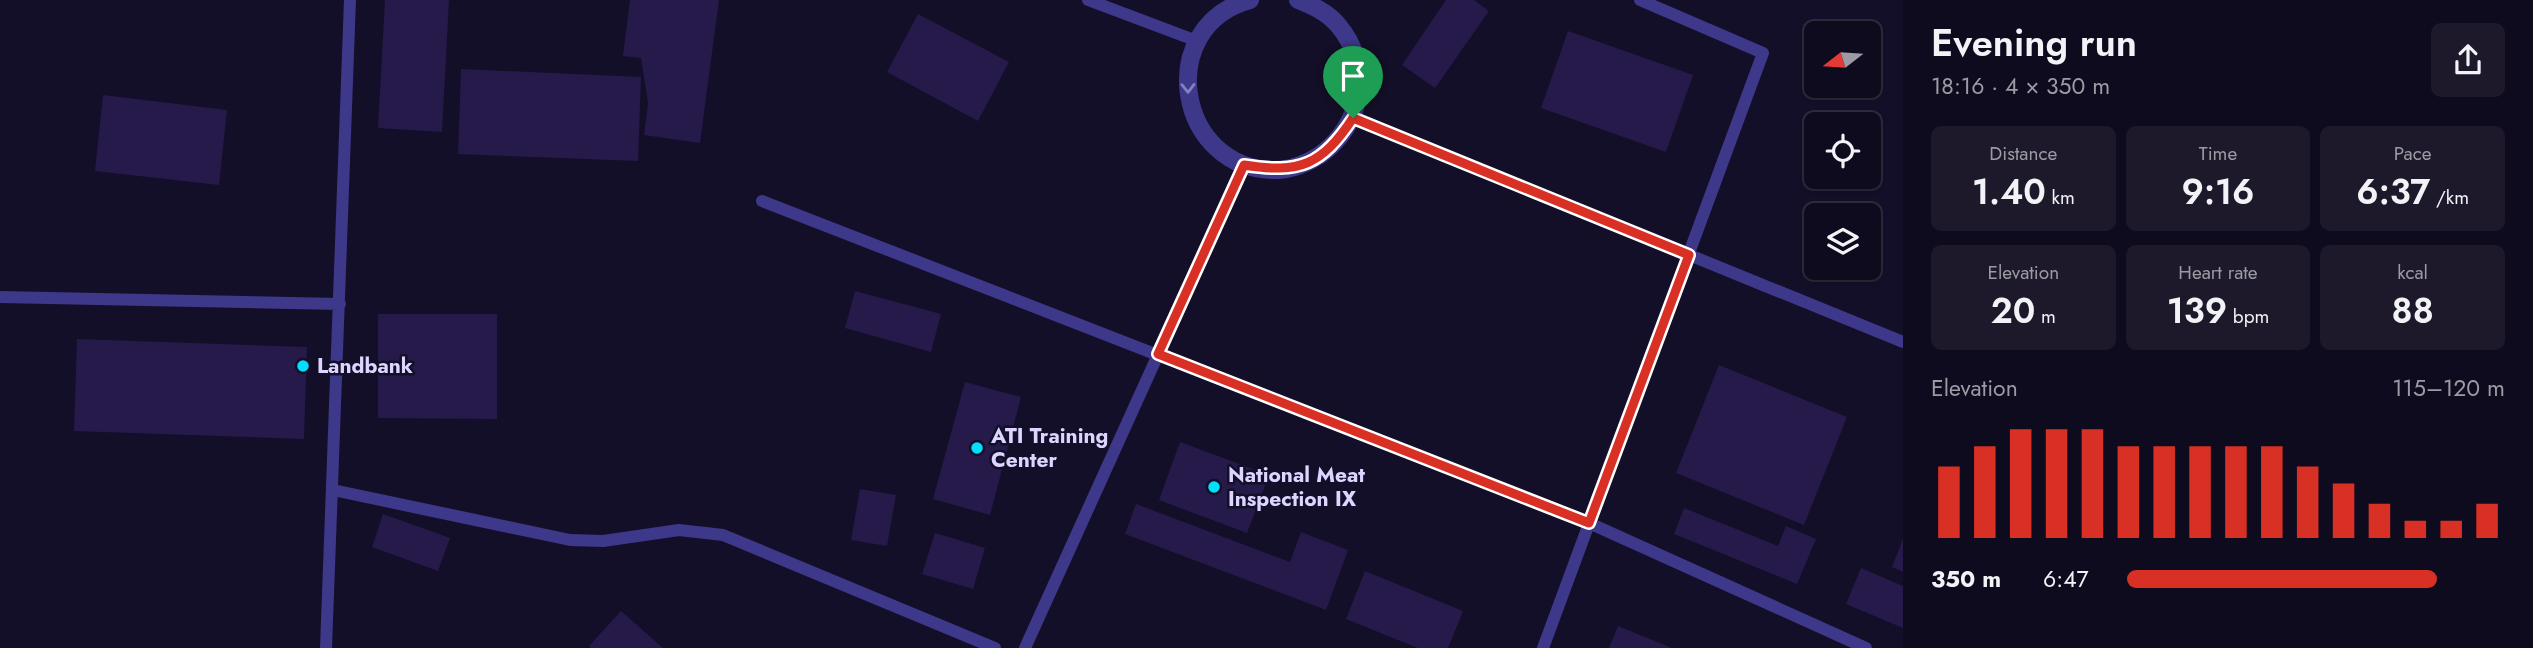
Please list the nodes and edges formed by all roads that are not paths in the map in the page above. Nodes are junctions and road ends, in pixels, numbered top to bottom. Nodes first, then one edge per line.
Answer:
1 (350, 0) edge
2 (1088, 0) edge
3 (1250, 0) edge
4 (1298, 0) edge
5 (1640, 0) edge
6 (1320, 4) edge
7 (1197, 41) junction
8 (1353, 118) junction
9 (1244, 165) junction
10 (762, 201) dead end
11 (1689, 255) junction
12 (0, 297) edge
13 (340, 304) junction
14 (1903, 342) edge
15 (1158, 354) junction
16 (332, 489) junction
17 (1589, 523) junction
18 (326, 648) edge
19 (995, 648) edge
20 (1025, 648) edge
21 (1543, 648) edge
22 (1866, 648) edge

1 - 13 lane
2 - 7 lane
3 - 7 street
4 - 6 street
5 - 11 lane
6 - 8 street
7 -> 9 street
8 - 9 street
8 - 11 lane
9 - 15 lane
10 - 15 lane
11 - 14 lane
11 - 17 lane
12 - 13 lane
13 - 16 lane
15 - 17 lane
15 - 20 lane
16 - 18 lane
16 - 19 lane
17 - 21 lane
17 - 22 lane

